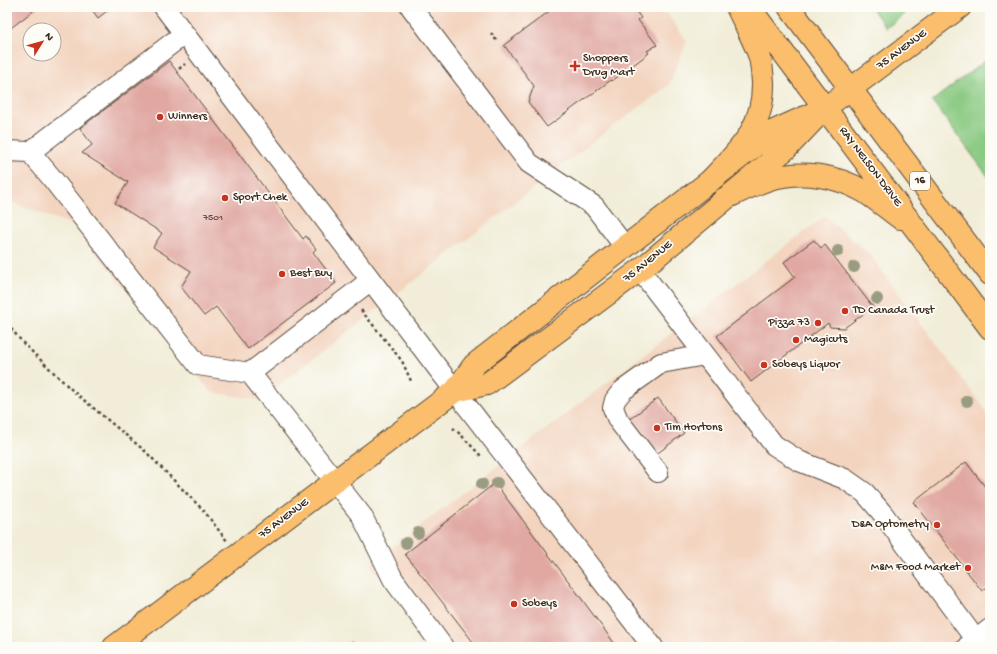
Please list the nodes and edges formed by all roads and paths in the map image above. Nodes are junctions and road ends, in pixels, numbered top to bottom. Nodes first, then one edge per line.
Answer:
1 (164, 7) edge
2 (411, 7) edge
3 (737, 7) edge
4 (749, 7) edge
5 (789, 7) edge
6 (960, 7) edge
7 (491, 33) dead end
8 (184, 34) junction
9 (498, 41) dead end
10 (851, 88) junction
11 (825, 108) junction
12 (7, 151) edge
13 (30, 152) junction
14 (709, 182) junction
15 (724, 199) junction
16 (919, 232) junction
17 (625, 247) junction
18 (640, 270) junction
19 (990, 274) edge
20 (371, 280) junction
21 (358, 307) dead end
22 (7, 324) edge
23 (990, 328) edge
24 (705, 355) junction
25 (250, 373) junction
26 (412, 383) dead end
27 (455, 391) junction
28 (452, 428) dead end
29 (487, 463) dead end
30 (658, 472) dead end
31 (335, 480) junction
32 (238, 554) junction
33 (978, 641) edge
34 (114, 647) edge
35 (443, 647) edge
36 (653, 647) edge

1 - 8 lane
2 - 17 lane
3 - 14 main road
4 - 11 main road, RAY NELSON DRIVE
5 - 10 main road, 16
6 - 10 main road, 75 AVENUE
7 - 9 path
8 - 13 lane
8 - 20 lane
10 - 11 main road, 75 AVENUE
10 - 19 main road, 16
11 - 14 main road, 75 AVENUE
11 - 15 main road, 75 AVENUE
11 - 16 main road, RAY NELSON DRIVE
12 - 13 lane
13 - 25 lane
14 - 17 main road, 75 AVENUE
15 - 16 main road
15 - 18 main road, 75 AVENUE
16 - 23 main road, RAY NELSON DRIVE
17 - 27 main road, 75 AVENUE
18 - 24 lane
18 - 27 main road, 75 AVENUE
20 - 25 lane
20 - 27 lane
21 - 26 path
22 - 32 path
24 - 30 lane
24 - 33 lane
25 - 31 lane
27 - 31 main road, 75 AVENUE
27 - 36 lane
28 - 29 path
31 - 32 main road, 75 AVENUE
31 - 35 lane
32 - 34 main road, 75 AVENUE

